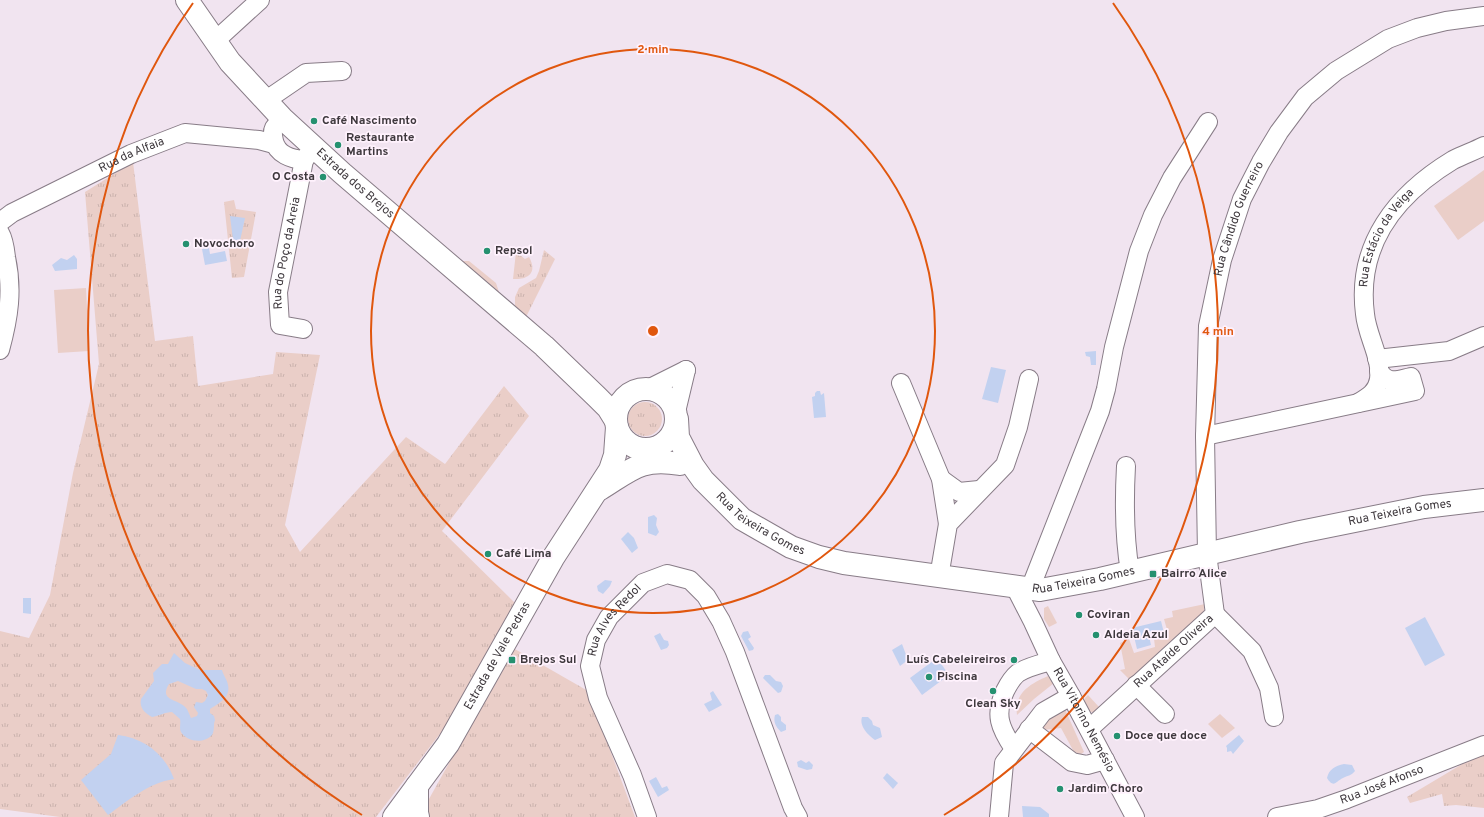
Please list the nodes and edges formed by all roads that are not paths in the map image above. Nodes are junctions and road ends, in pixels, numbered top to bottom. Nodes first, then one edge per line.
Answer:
1 (186, 0) edge
2 (260, 0) edge
3 (1484, 16) edge
4 (214, 41) junction
5 (342, 71) dead end
6 (265, 101) junction
7 (282, 118) junction
8 (1208, 122) dead end
9 (274, 144) junction
10 (1484, 146) edge
11 (308, 154) junction
12 (0, 222) edge
13 (0, 233) edge
14 (303, 329) dead end
15 (1484, 336) edge
16 (544, 346) junction
17 (0, 350) edge
18 (1378, 365) junction
19 (1029, 379) dead end
20 (902, 383) dead end
21 (644, 389) junction
22 (1358, 403) junction
23 (676, 415) junction
24 (616, 424) junction
25 (1205, 436) junction
26 (650, 448) junction
27 (680, 464) junction
28 (1126, 466) dead end
29 (940, 479) junction
30 (703, 480) junction
31 (979, 490) junction
32 (598, 491) junction
33 (1484, 500) edge
34 (948, 524) junction
35 (1207, 554) junction
36 (1130, 572) junction
37 (939, 577) junction
38 (1028, 588) junction
39 (1215, 614) junction
40 (1033, 622) junction
41 (1051, 661) junction
42 (1136, 685) junction
43 (1071, 696) junction
44 (1165, 714) dead end
45 (1274, 717) dead end
46 (1089, 729) junction
47 (1029, 730) junction
48 (1484, 745) edge
49 (1014, 749) junction
50 (1105, 760) junction
51 (417, 786) junction
52 (394, 817) edge
53 (418, 817) edge
54 (647, 817) edge
55 (798, 817) edge
56 (999, 817) edge
57 (1135, 817) edge
58 (1277, 817) edge

1 - 4 main road, Estrada dos Brejos
2 - 4 street
3 - 25 street, Rua Cândido Guerreiro
4 - 6 main road, Estrada dos Brejos
5 - 6 street
6 - 7 main road, Estrada dos Brejos
7 - 9 street
7 - 11 main road, Estrada dos Brejos
8 - 38 street
9 - 11 street
9 - 12 street, Rua da Alfaia
10 - 18 street, Rua Estácio da Veiga
11 - 14 street, Rua do Poço da Areia
11 - 16 main road, Estrada dos Brejos
13 - 17 street
15 - 18 street
16 - 21 main road, Estrada dos Brejos
16 - 24 main road, Estrada dos Brejos
18 - 22 street
18 - 22 street
19 - 31 street
20 - 29 street
21 - 23 main road
21 - 23 street
21 - 24 main road
22 - 25 street
23 - 26 main road
23 - 30 main road, Rua Teixeira Gomes
24 - 26 main road
24 - 32 main road, Estrada de Vale Pedras
25 - 35 street, Rua Cândido Guerreiro
26 - 27 main road, Rua Teixeira Gomes
26 - 32 main road, Estrada de Vale Pedras
27 - 30 main road, Rua Teixeira Gomes
27 - 32 main road
28 - 36 street
29 - 31 street
29 - 34 street
30 - 37 main road, Rua Teixeira Gomes
31 - 34 street
32 - 51 main road, Estrada de Vale Pedras
33 - 35 main road, Rua Teixeira Gomes
34 - 37 street
35 - 36 main road, Rua Teixeira Gomes
35 - 39 street, Rua Ataíde Oliveira
36 - 38 main road, Rua Teixeira Gomes
37 - 38 main road, Rua Teixeira Gomes
38 - 40 street
38 - 40 street, Rua Vitorino Nemésio
39 - 42 street, Rua Ataíde Oliveira
39 - 45 street
40 - 41 street, Rua Vitorino Nemésio
41 - 43 street, Rua Vitorino Nemésio
41 - 49 street
42 - 44 street
42 - 46 street, Rua Ataíde Oliveira
43 - 46 street, Rua Vitorino Nemésio
43 - 47 street
46 - 50 street, Rua Vitorino Nemésio
47 - 49 street
47 - 50 street
48 - 58 street, Rua José Afonso
49 - 56 street
50 - 57 street, Rua Vitorino Nemésio
51 - 52 main road, Estrada de Vale Pedras
51 - 53 main road
54 - 55 street, Rua Alves Redol

